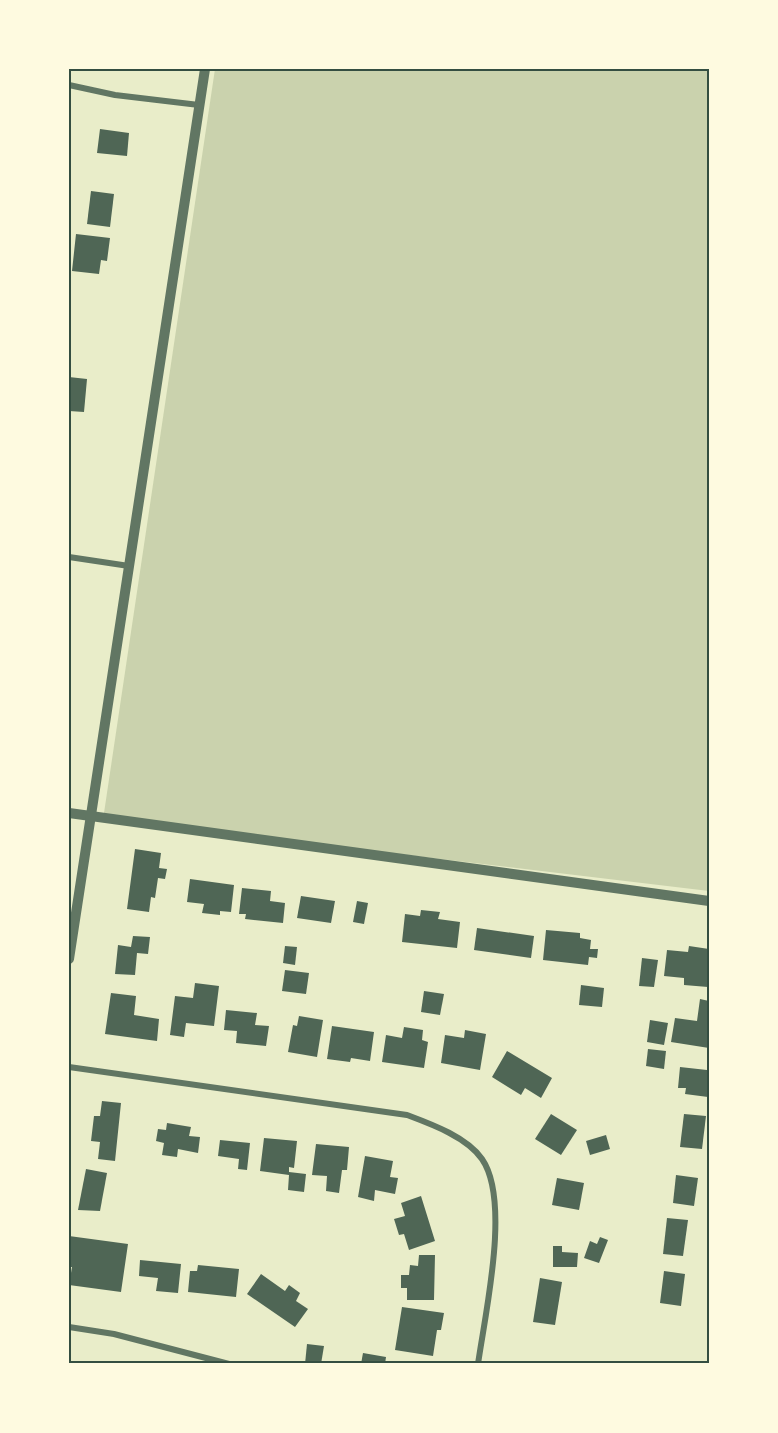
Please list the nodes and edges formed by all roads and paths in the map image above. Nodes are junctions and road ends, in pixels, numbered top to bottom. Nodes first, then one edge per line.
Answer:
1 (205, 69) edge
2 (69, 85) edge
3 (199, 105) junction
4 (69, 557) edge
5 (129, 566) junction
6 (69, 813) edge
7 (91, 816) junction
8 (709, 901) edge
9 (69, 959) edge
10 (69, 1067) edge
11 (69, 1327) edge
12 (229, 1364) edge
13 (478, 1364) edge

1 - 3 street
2 - 3 street
3 - 5 street
4 - 5 street
5 - 7 street
6 - 7 street
7 - 8 street
7 - 9 street
10 - 13 street
11 - 12 street

